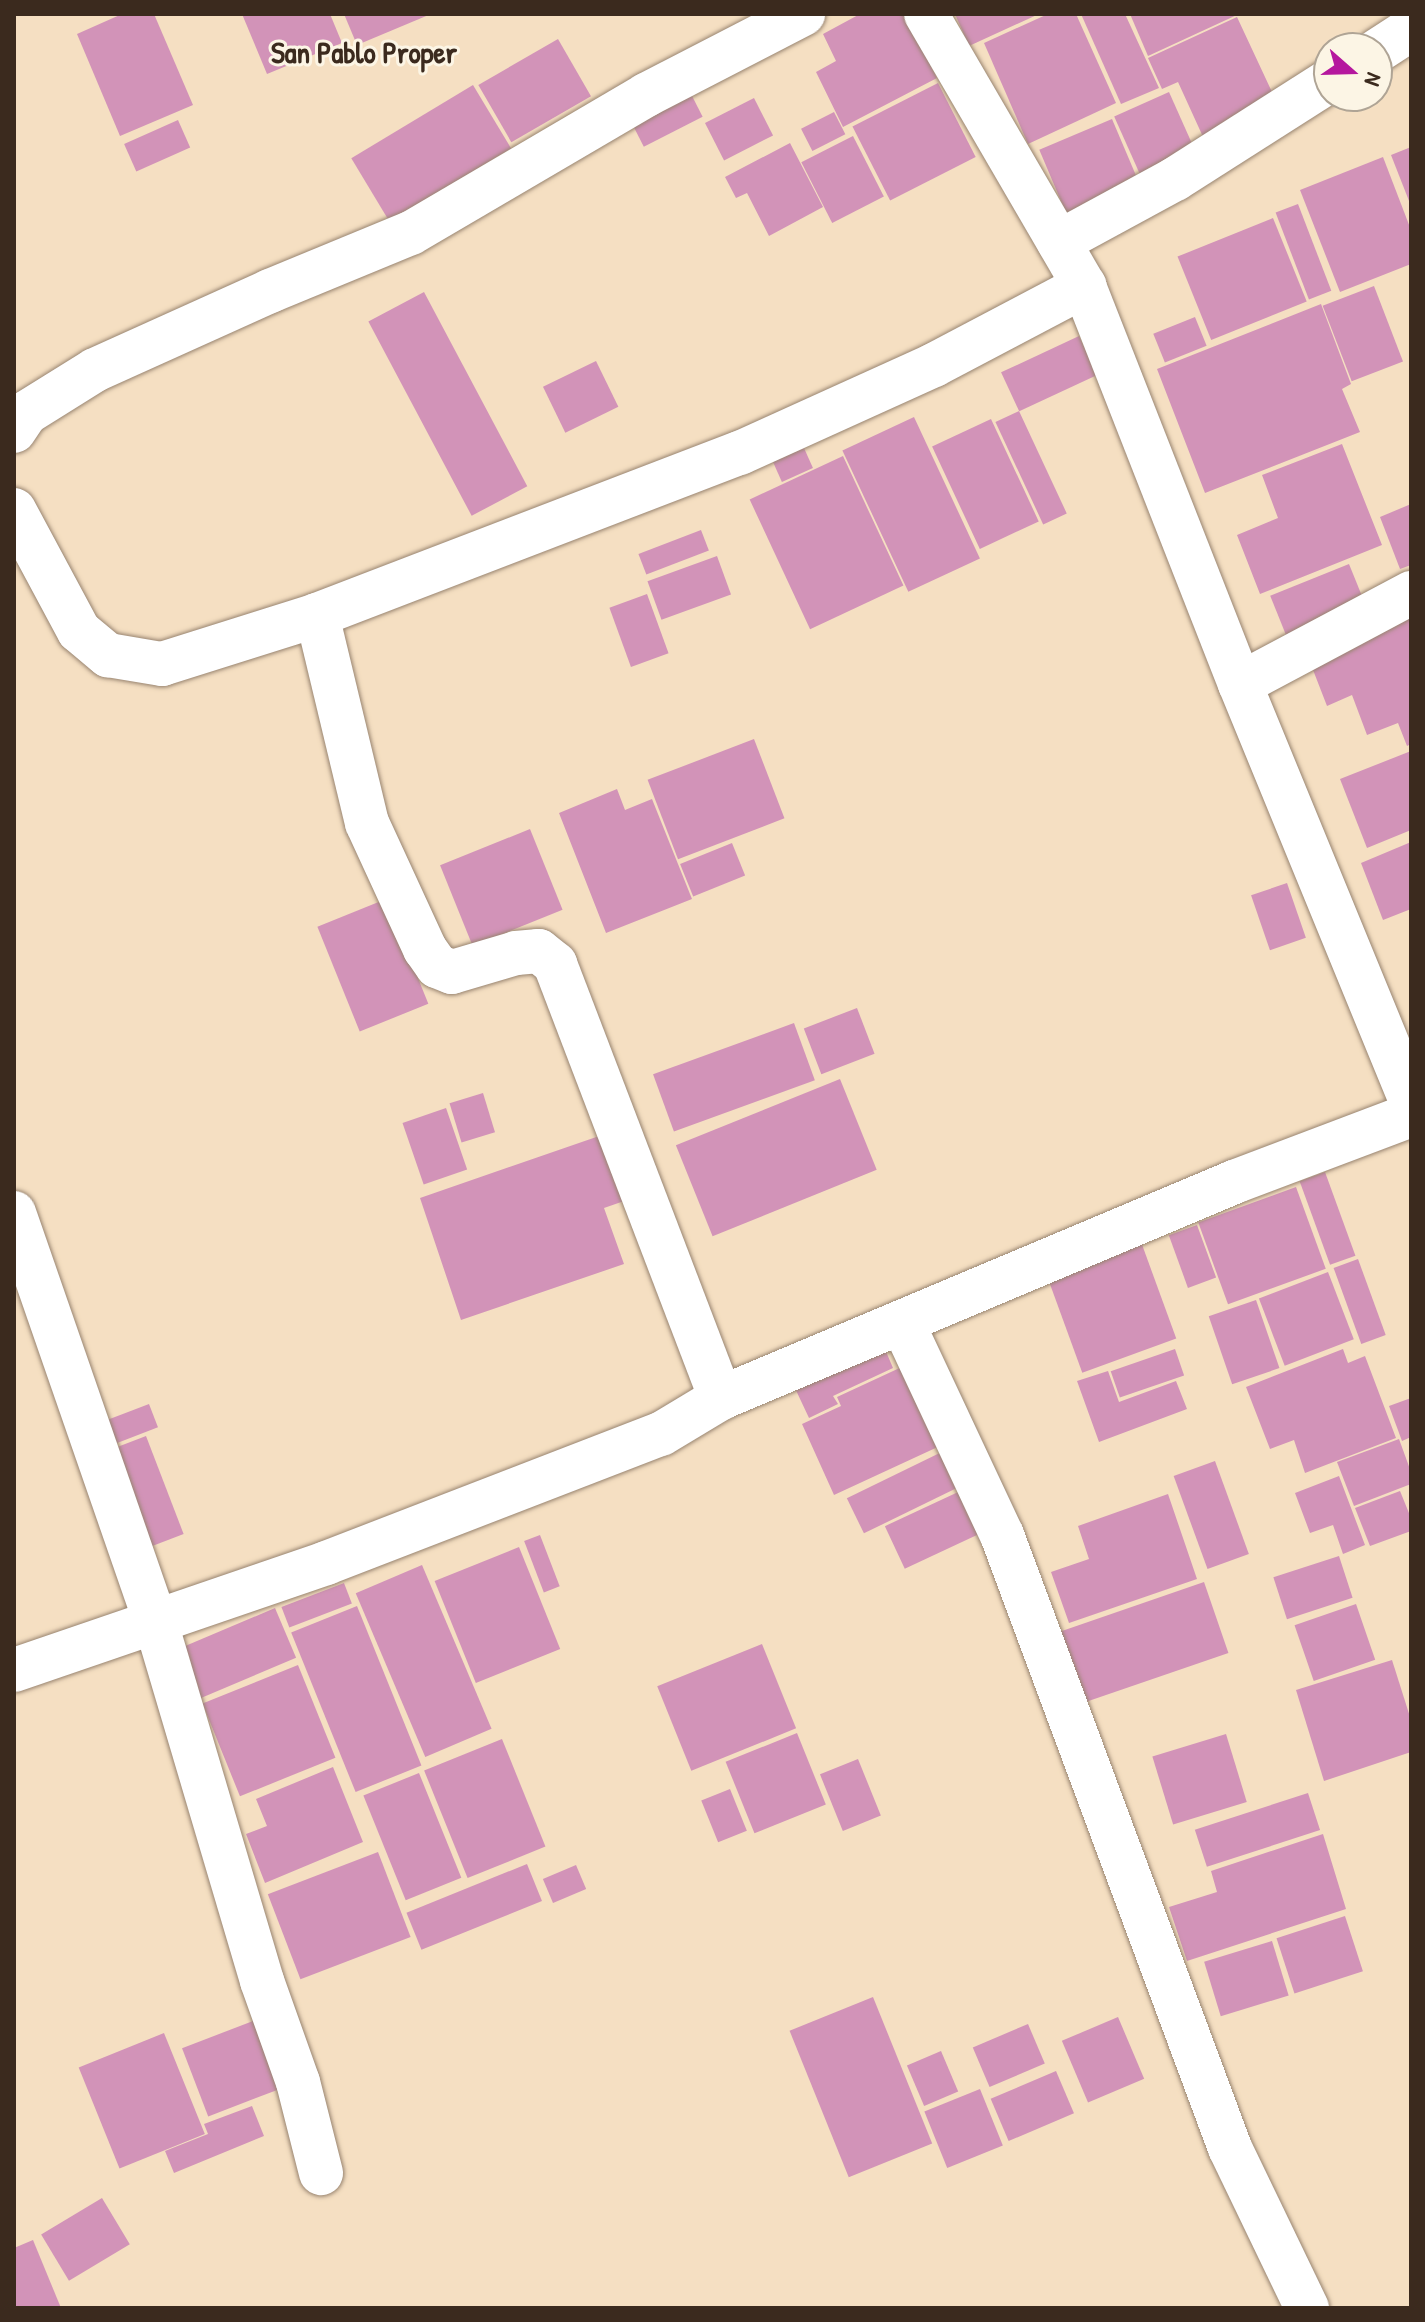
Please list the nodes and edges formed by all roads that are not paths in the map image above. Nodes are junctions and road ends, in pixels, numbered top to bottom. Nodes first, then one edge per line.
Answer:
1 (803, 14) edge
2 (926, 14) edge
3 (1411, 29) edge
4 (1393, 41) edge
5 (1313, 91) edge
6 (1059, 242) junction
7 (1084, 286) junction
8 (14, 431) edge
9 (14, 510) edge
10 (1411, 593) edge
11 (317, 615) junction
12 (1240, 684) junction
13 (1410, 1099) edge
14 (14, 1213) edge
15 (903, 1324) junction
16 (721, 1398) junction
17 (156, 1623) junction
18 (14, 1670) edge
19 (321, 2173) dead end
20 (1307, 2308) edge

1 - 8 street
2 - 6 street
3 - 4 street
5 - 6 street
6 - 7 street
7 - 11 street
7 - 12 street
9 - 11 street
10 - 12 street
11 - 16 street
12 - 13 street
13 - 15 street
14 - 17 street
15 - 16 street
15 - 20 street
16 - 17 street
17 - 18 street
17 - 19 street

